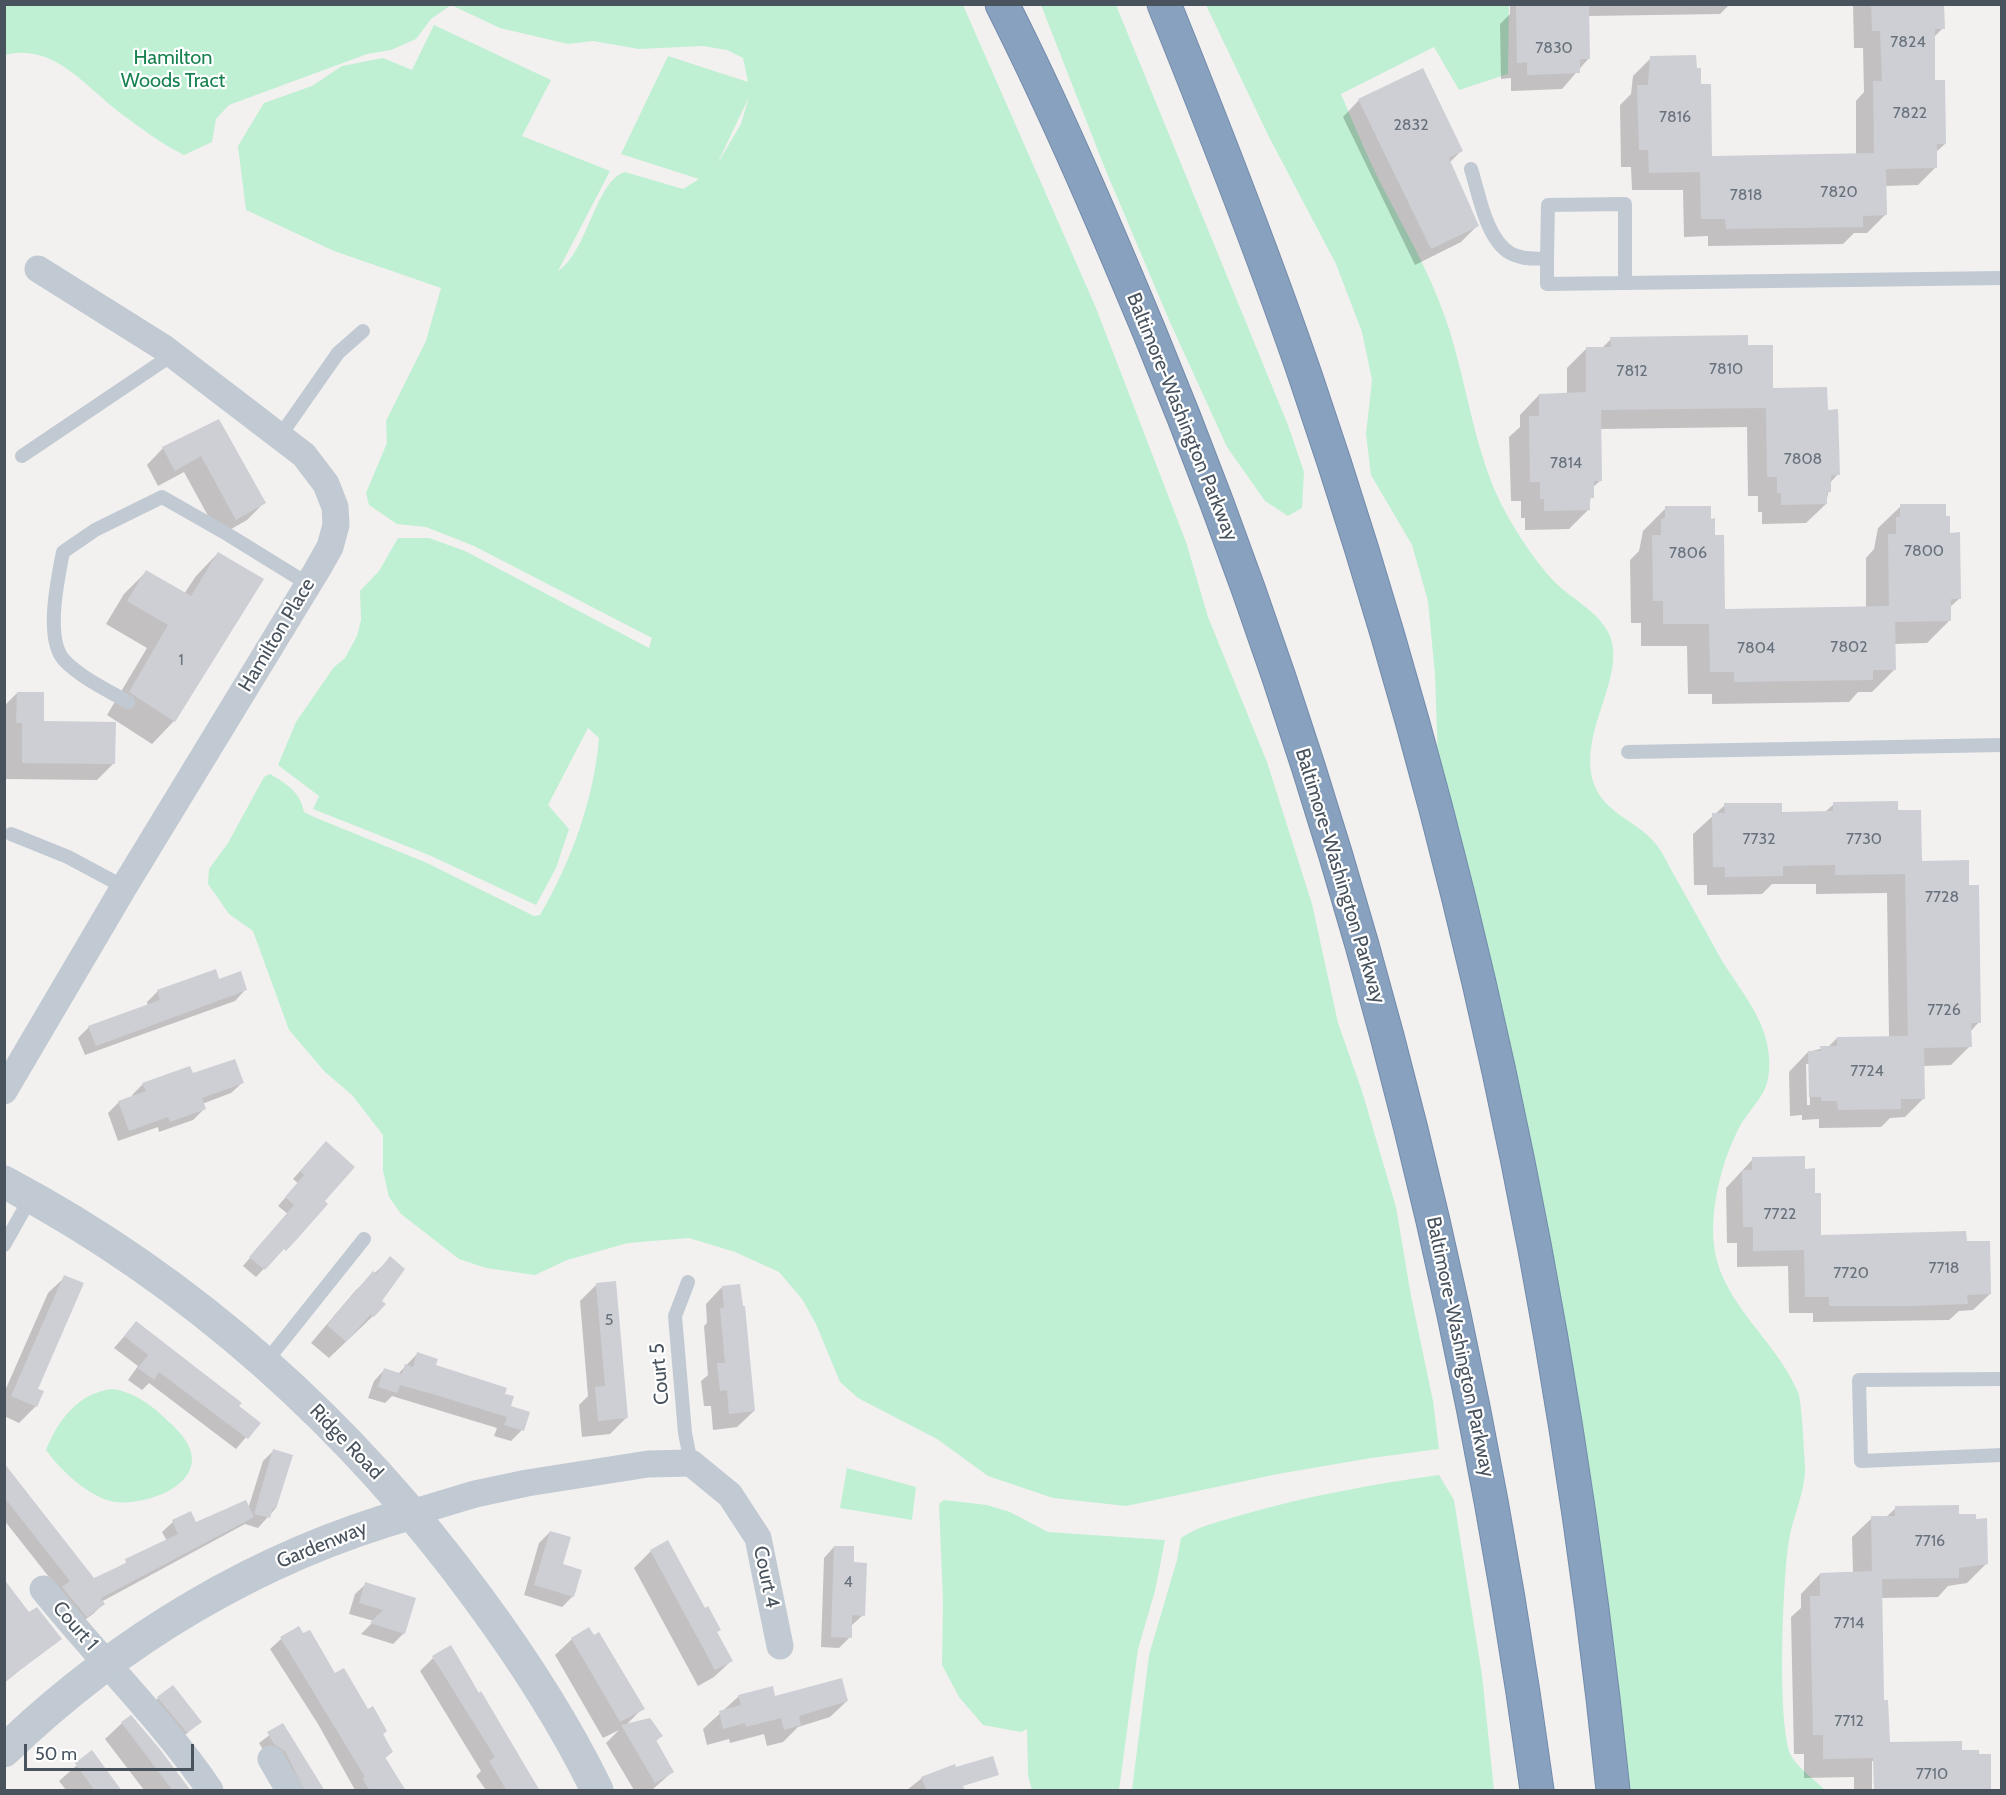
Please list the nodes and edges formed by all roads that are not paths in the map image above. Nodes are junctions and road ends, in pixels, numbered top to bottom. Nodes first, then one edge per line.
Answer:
1 (1002, 4) edge
2 (1164, 4) edge
3 (1470, 169) dead end
4 (1547, 259) junction
5 (38, 269) dead end
6 (2001, 278) edge
7 (1626, 283) junction
8 (363, 331) dead end
9 (172, 355) junction
10 (280, 436) junction
11 (22, 456) dead end
12 (308, 584) junction
13 (128, 702) dead end
14 (2001, 745) edge
15 (1628, 752) dead end
16 (11, 834) dead end
17 (124, 887) junction
18 (4, 1091) edge
19 (18, 1189) edge
20 (364, 1239) dead end
21 (4, 1245) edge
22 (688, 1282) dead end
23 (265, 1363) junction
24 (2001, 1379) edge
25 (2001, 1455) edge
26 (691, 1463) junction
27 (412, 1513) junction
28 (43, 1588) dead end
29 (780, 1646) dead end
30 (108, 1664) junction
31 (4, 1751) edge
32 (271, 1759) dead end
33 (210, 1791) edge
34 (289, 1791) edge
35 (597, 1791) edge
36 (1537, 1791) edge
37 (1613, 1791) edge

1 - 36 highway, Baltimore-Washington Parkway
2 - 37 highway
3 - 4 lane
4 - 7 lane
4 - 7 lane
5 - 9 street, Hamilton Place
6 - 7 lane
8 - 10 lane
9 - 10 street, Hamilton Place
9 - 11 lane
10 - 12 street, Hamilton Place
12 - 13 lane
12 - 17 street, Hamilton Place
14 - 15 lane
16 - 17 lane
17 - 18 street, Hamilton Place
19 - 21 lane
19 - 23 street, Ridge Road
20 - 23 lane
22 - 26 lane, Court 5
23 - 27 street, Ridge Road
24 - 25 lane
26 - 27 street, Gardenway
26 - 29 street, Court 4
27 - 30 street, Gardenway
27 - 35 street, Ridge Road
28 - 30 street, Court 1
30 - 31 street, Gardenway
30 - 33 street, Court 1
32 - 34 street

